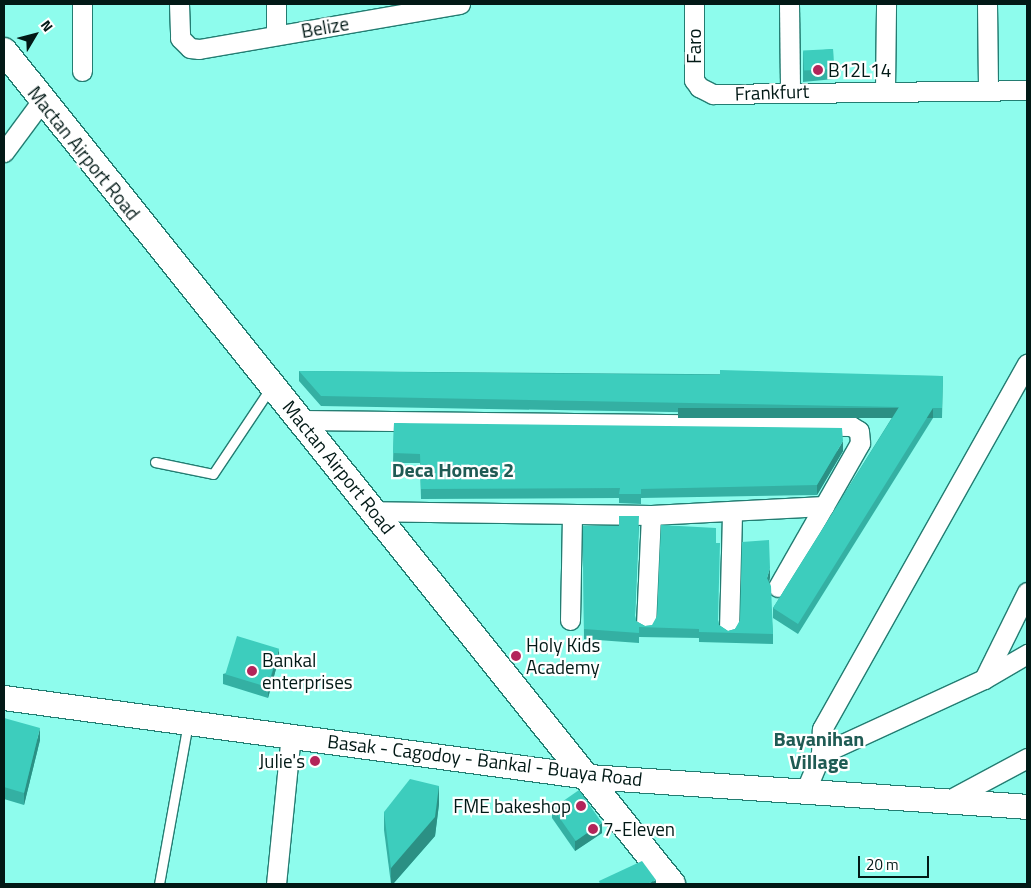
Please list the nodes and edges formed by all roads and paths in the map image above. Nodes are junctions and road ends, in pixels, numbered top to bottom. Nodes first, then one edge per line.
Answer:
1 (82, 4) edge
2 (179, 4) edge
3 (276, 4) edge
4 (460, 4) edge
5 (694, 4) edge
6 (789, 4) edge
7 (886, 4) edge
8 (987, 4) edge
9 (374, 11) edge
10 (276, 35) junction
11 (4, 51) edge
12 (82, 72) dead end
13 (699, 87) joint
14 (885, 90) junction
15 (988, 90) junction
16 (1027, 90) edge
17 (790, 91) junction
18 (41, 102) junction
19 (4, 152) edge
20 (1027, 364) edge
21 (272, 384) junction
22 (1023, 386) edge
23 (301, 420) junction
24 (155, 462) dead end
25 (824, 506) junction
26 (374, 511) junction
27 (732, 512) junction
28 (651, 514) junction
29 (572, 515) junction
30 (778, 587) dead end
31 (1027, 592) edge
32 (570, 620) dead end
33 (646, 625) edge
34 (729, 630) edge
35 (1027, 654) edge
36 (984, 679) junction
37 (4, 698) edge
38 (188, 722) junction
39 (291, 735) junction
40 (821, 754) junction
41 (1027, 758) edge
42 (589, 777) junction
43 (805, 792) junction
44 (945, 802) junction
45 (1027, 807) edge
46 (159, 884) edge
47 (276, 884) edge
48 (672, 884) edge

1 - 12 street
2 - 10 street, Belize
3 - 10 street
4 - 9 street, Belize
5 - 13 street, Faro
6 - 17 street
7 - 14 street
8 - 15 street
9 - 10 street, Belize
11 - 18 main road, Mactan Airport Road
13 - 17 street, Frankfurt
14 - 15 street, Frankfurt
14 - 17 street, Frankfurt
15 - 16 street, Frankfurt
18 - 19 street
18 - 21 main road, Mactan Airport Road
20 - 22 street
21 - 23 main road, Mactan Airport Road
21 - 24 lane
22 - 40 street
23 - 25 street
23 - 26 main road, Mactan Airport Road
25 - 27 street
25 - 30 street
26 - 29 street
26 - 42 main road, Mactan Airport Road
27 - 28 street
27 - 34 street
28 - 29 street
28 - 33 street
29 - 32 street
31 - 36 street
35 - 36 street
36 - 40 street
37 - 38 street, Basak - Cagodoy - Bankal - Buaya Road
38 - 39 street, Basak - Cagodoy - Bankal - Buaya Road
38 - 46 lane
39 - 42 street, Basak - Cagodoy - Bankal - Buaya Road
39 - 47 street
40 - 43 street
41 - 44 street
42 - 43 street, Basak - Cagodoy - Bankal - Buaya Road
42 - 48 main road, Mactan Airport Road
43 - 44 street, Basak - Cagodoy - Bankal - Buaya Road
44 - 45 street, Basak - Cagodoy - Bankal - Buaya Road

